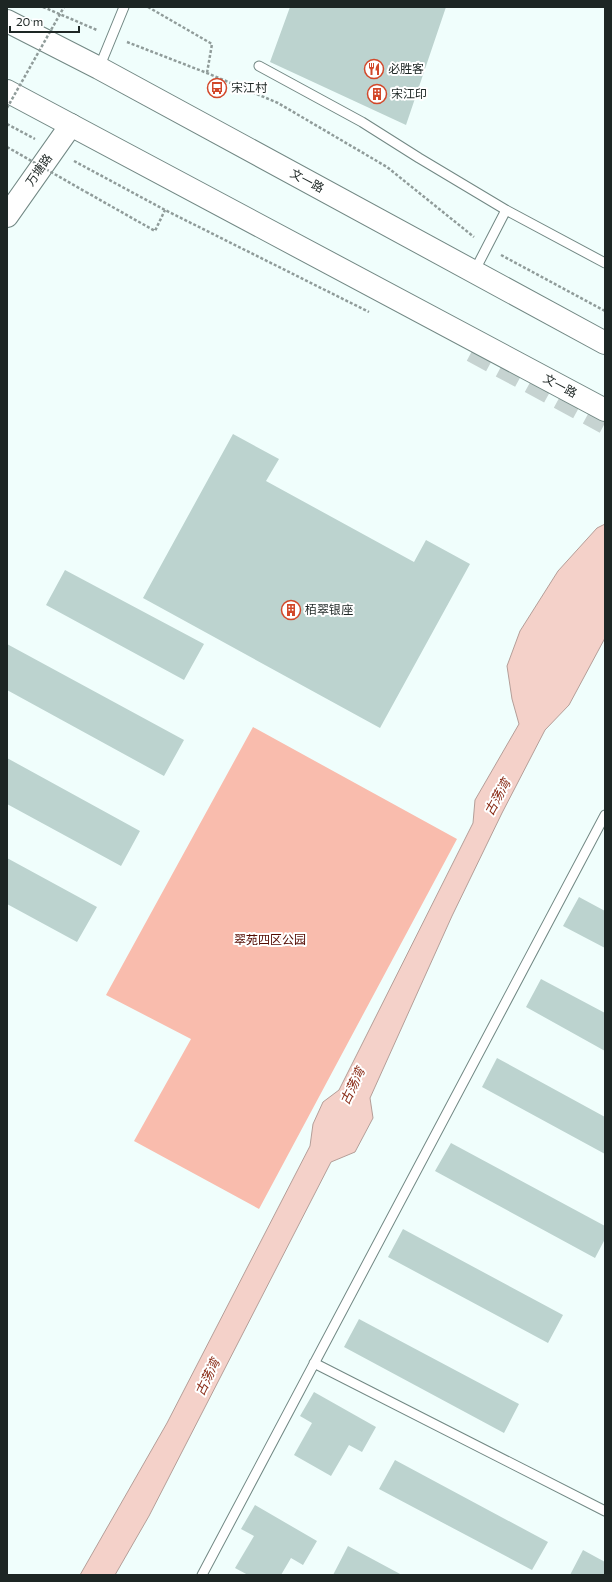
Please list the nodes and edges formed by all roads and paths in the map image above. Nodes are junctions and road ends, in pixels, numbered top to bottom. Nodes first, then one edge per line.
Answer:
1 (43, 7) edge
2 (64, 7) edge
3 (124, 7) edge
4 (148, 7) edge
5 (7, 21) edge
6 (113, 36) junction
7 (259, 66) dead end
8 (99, 68) junction
9 (207, 73) junction
10 (7, 91) edge
11 (7, 108) edge
12 (7, 124) edge
13 (71, 124) junction
14 (7, 147) edge
15 (54, 150) junction
16 (165, 210) junction
17 (506, 210) junction
18 (7, 216) edge
19 (486, 247) junction
20 (605, 263) edge
21 (474, 272) junction
22 (605, 311) edge
23 (371, 313) dead end
24 (605, 343) edge
25 (605, 410) edge
26 (605, 815) edge
27 (314, 1363) junction
28 (605, 1511) edge
29 (202, 1575) edge

1 - 6 path
2 - 11 path, bridge
3 - 6 lane
4 - 9 path
5 - 8 main road, 文一路
6 - 8 lane
6 - 9 path
7 - 17 lane
8 - 21 main road, 文一路
9 - 19 path
10 - 13 main road, 文一路
12 - 15 path
13 - 15 main road, 万塘路
13 - 25 main road, 文一路
14 - 16 path, bridge
15 - 16 path
15 - 18 main road, 万塘路
16 - 23 path
17 - 19 lane
17 - 20 lane
19 - 21 lane
19 - 22 path
21 - 24 main road, 文一路
26 - 27 lane
27 - 28 lane
27 - 29 lane

